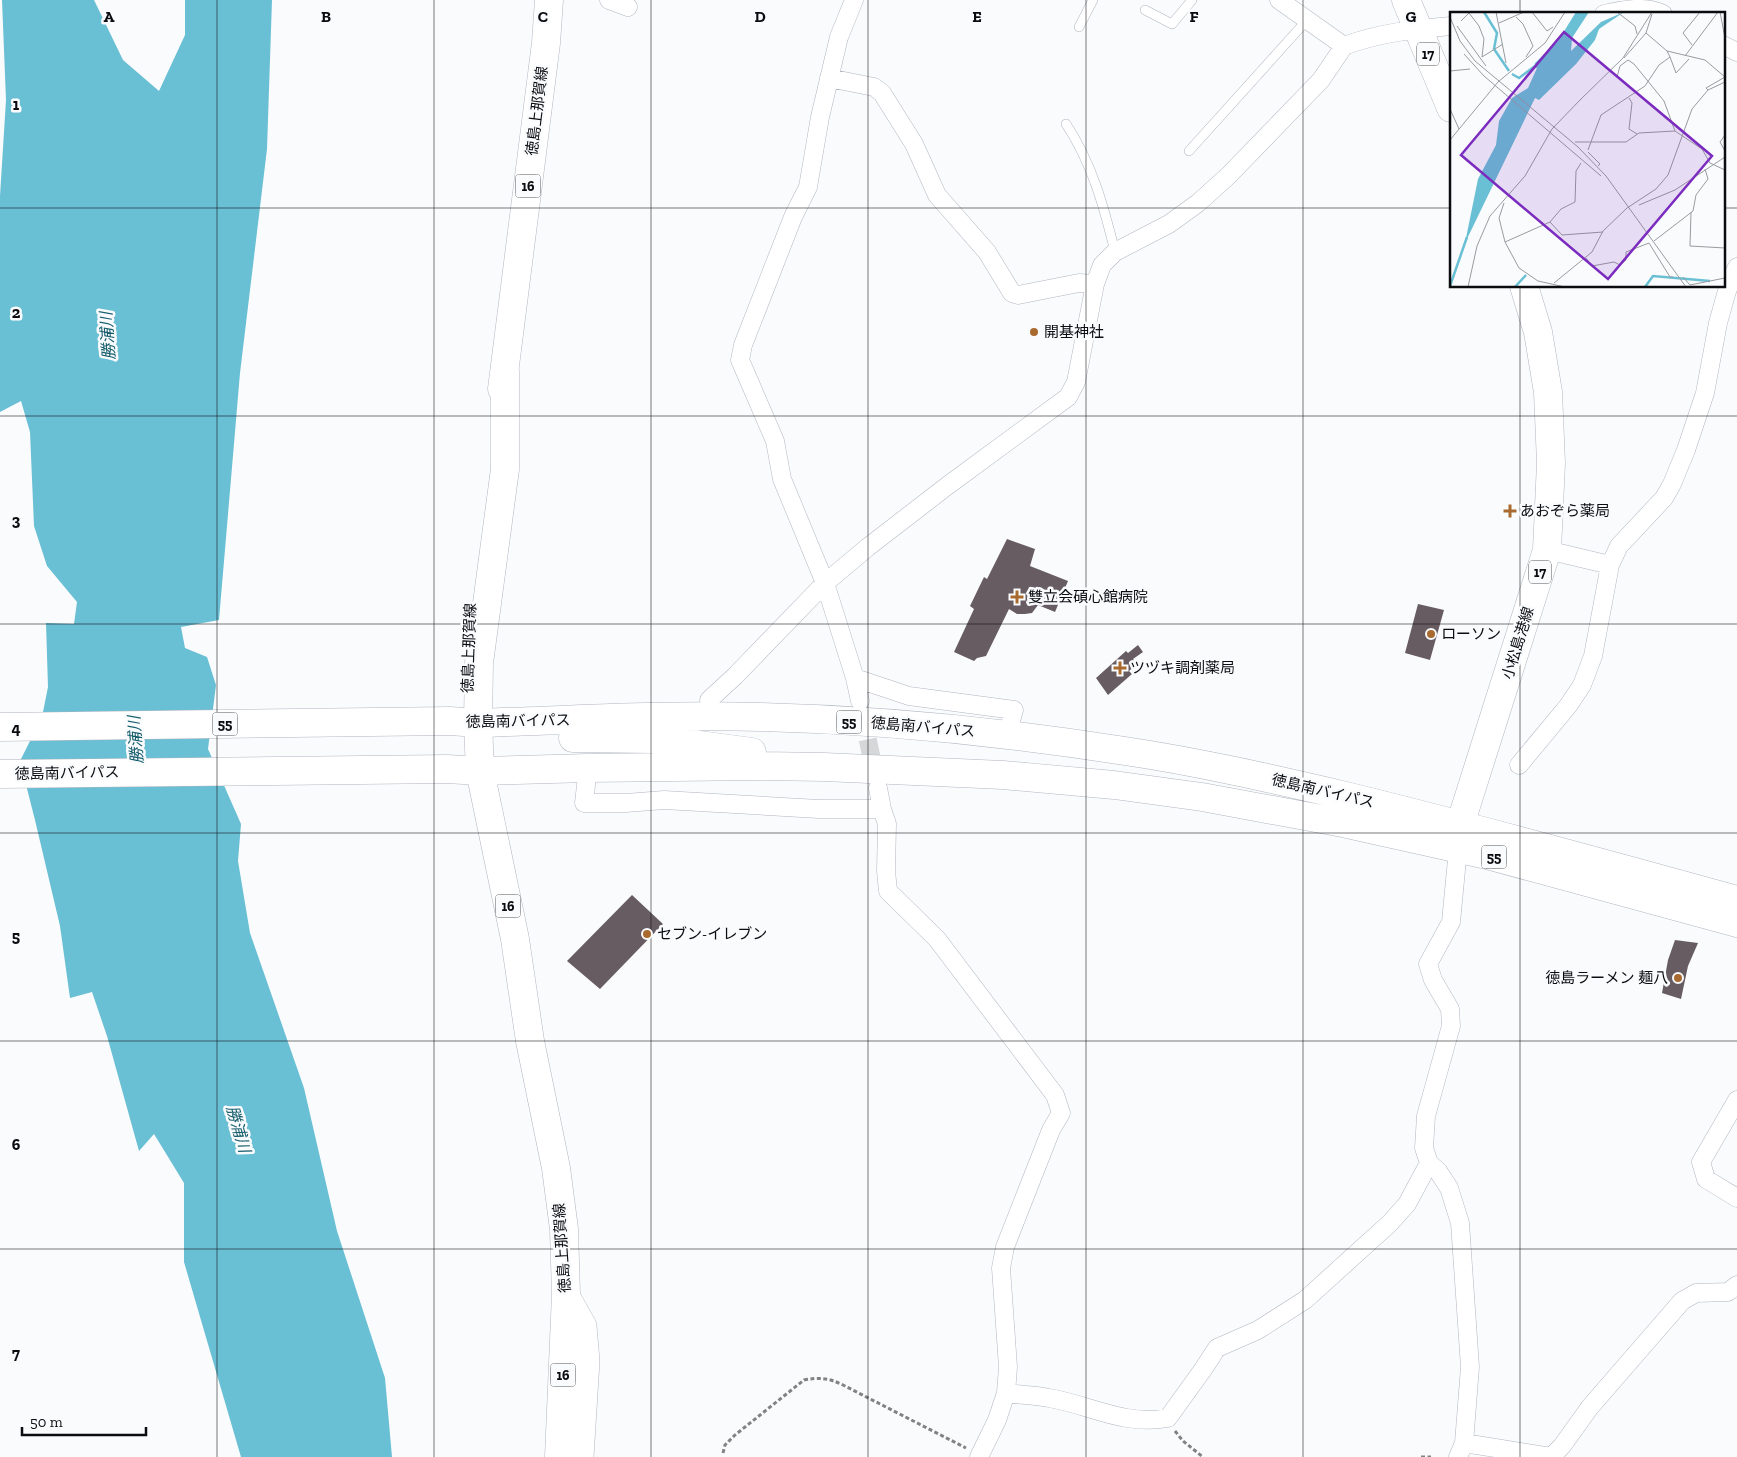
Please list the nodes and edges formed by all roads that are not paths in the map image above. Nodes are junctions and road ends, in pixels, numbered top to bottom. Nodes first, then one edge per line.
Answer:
1 (549, 0) edge
2 (609, 0) edge
3 (854, 0) edge
4 (1093, 0) edge
5 (1192, 0) edge
6 (1279, 0) edge
7 (1406, 0) edge
8 (628, 7) dead end
9 (1145, 10) dead end
10 (1614, 12) edge
11 (1660, 12) edge
12 (1308, 20) junction
13 (1450, 26) edge
14 (1079, 27) dead end
15 (1418, 29) junction
16 (1344, 46) junction
17 (1724, 46) edge
18 (1737, 52) edge
19 (829, 78) junction
20 (1450, 106) edge
21 (1066, 124) dead end
22 (1189, 150) dead end
23 (1115, 252) junction
24 (1737, 267) edge
25 (1095, 284) junction
26 (1724, 285) edge
27 (1525, 288) edge
28 (1722, 288) edge
29 (1547, 550) junction
30 (1610, 565) junction
31 (825, 583) junction
32 (855, 678) junction
33 (709, 700) dead end
34 (860, 701) tunnel mouth
35 (0, 727) edge
36 (468, 727) junction
37 (1010, 735) junction
38 (1519, 765) dead end
39 (824, 767) junction
40 (588, 768) junction
41 (465, 770) junction
42 (0, 774) edge
43 (878, 788) tunnel mouth
44 (882, 809) junction
45 (1459, 837) junction
46 (1737, 900) edge
47 (1737, 923) edge
48 (1737, 1100) edge
49 (1429, 1163) junction
50 (1737, 1198) edge
51 (1737, 1285) edge
52 (566, 1294) junction
53 (1006, 1393) junction
54 (1461, 1450) edge
55 (979, 1456) edge
56 (559, 1457) edge
57 (581, 1457) edge

1 - 36 main road, 徳島上那賀線 / 16
2 - 8 street
3 - 19 street
4 - 14 lane
5 - 9 lane
6 - 12 street
7 - 15 main road, 17
10 - 11 street
12 - 16 street
12 - 22 lane
13 - 15 street
15 - 16 street
15 - 20 main road, 17
16 - 23 street
17 - 18 street
19 - 25 street
19 - 31 street
21 - 23 lane
23 - 25 street
24 - 26 street
25 - 31 street
27 - 29 main road, 小松島港線 / 17
28 - 30 street
29 - 30 street
29 - 45 main road, 小松島港線 / 17
30 - 38 street
31 - 32 street
31 - 33 street
32 - 34 street
32 - 37 street
35 - 36 main road, 徳島南バイパス / 55
36 - 37 main road, 徳島南バイパス / 55
36 - 39 main road
36 - 41 main road, 徳島上那賀線 / 16
37 - 45 main road, 徳島南バイパス / 55
39 - 40 main road, 徳島南バイパス / 55
39 - 45 main road, 徳島南バイパス / 55
40 - 41 main road, 徳島南バイパス / 55
40 - 44 street
41 - 42 main road, 徳島南バイパス / 55
41 - 52 main road, 徳島上那賀線 / 16
43 - 44 street
44 - 53 street
45 - 46 main road, 徳島南バイパス / 55
45 - 47 main road, 徳島南バイパス / 55
45 - 49 street
48 - 50 street
49 - 53 street
49 - 54 street
51 - 54 street
52 - 56 main road, 徳島上那賀線 / 16
52 - 57 main road
53 - 55 street

